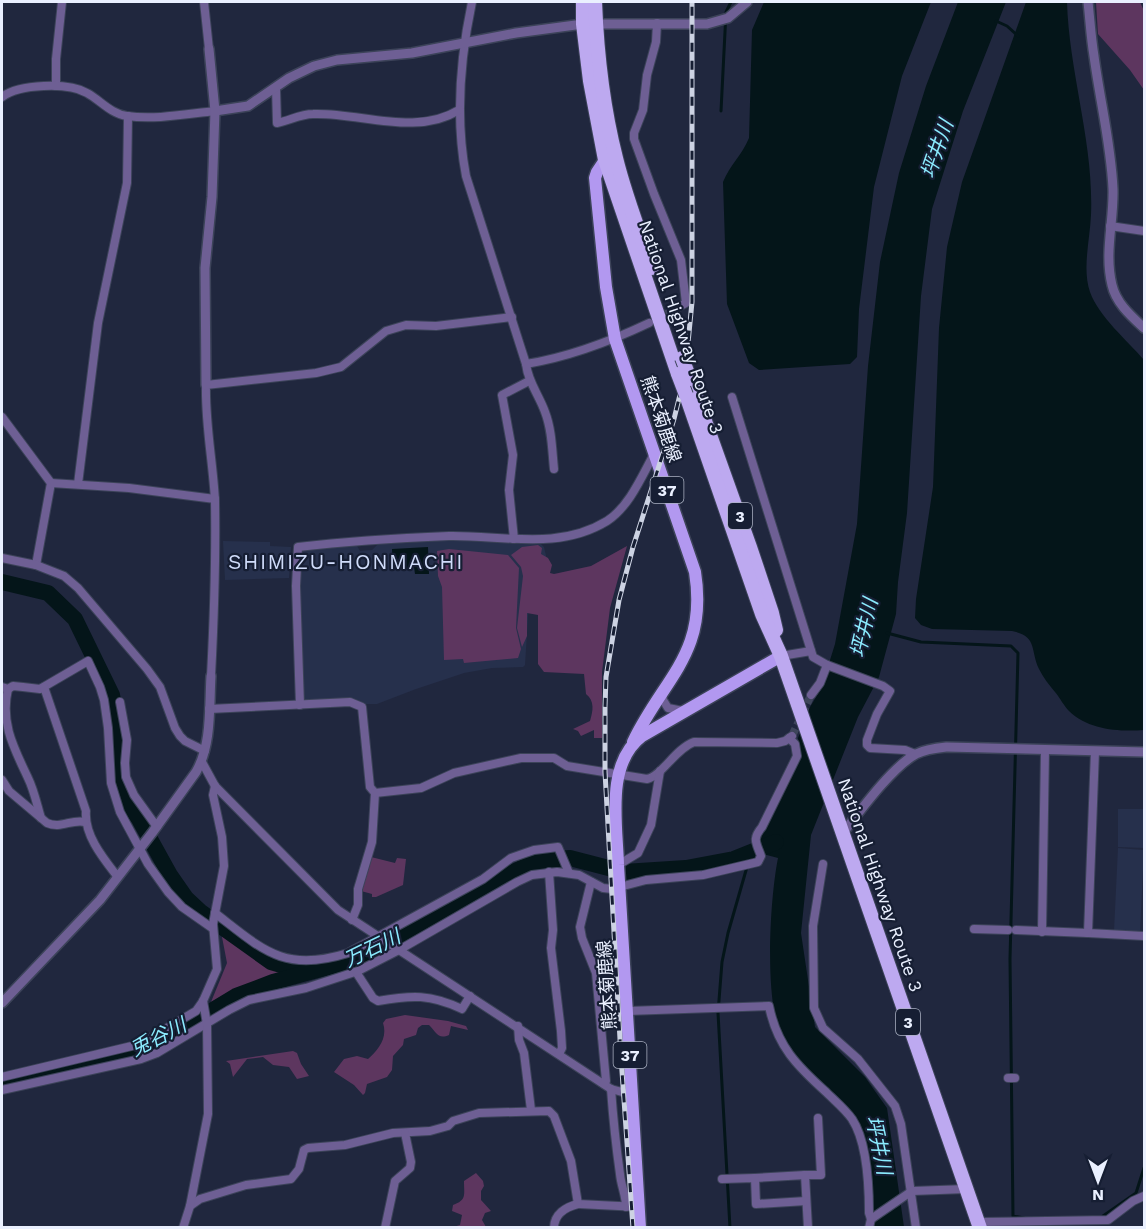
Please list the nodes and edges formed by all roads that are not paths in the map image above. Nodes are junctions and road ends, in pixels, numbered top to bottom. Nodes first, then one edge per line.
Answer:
1 (62, 2) edge
2 (204, 2) edge
3 (472, 2) edge
4 (583, 2) edge
5 (595, 2) edge
6 (747, 2) edge
7 (1088, 2) edge
8 (657, 23) junction
9 (590, 24) junction
10 (463, 44) junction
11 (209, 49) joint
12 (56, 86) junction
13 (276, 88) junction
14 (2, 97) edge
15 (459, 110) junction
16 (215, 111) junction
17 (128, 116) junction
18 (604, 160) junction
19 (1110, 226) junction
20 (1144, 231) edge
21 (677, 308) tunnel mouth
22 (512, 317) junction
23 (650, 323) tunnel mouth
24 (1144, 328) edge
25 (615, 339) junction
26 (526, 364) junction
27 (684, 376) junction
28 (530, 381) junction
29 (206, 386) junction
30 (732, 397) dead end
31 (2, 417) edge
32 (654, 454) junction
33 (554, 469) dead end
34 (51, 483) junction
35 (78, 483) junction
36 (215, 499) junction
37 (514, 539) junction
38 (2, 558) edge
39 (36, 565) junction
40 (811, 651) junction
41 (781, 656) junction
42 (831, 666) junction
43 (211, 676) joint
44 (45, 687) junction
45 (5, 688) edge
46 (662, 694) junction
47 (811, 695) tunnel mouth
48 (120, 702) dead end
49 (300, 705) junction
50 (209, 709) junction
51 (684, 712) junction
52 (632, 743) junction
53 (1046, 750) junction
54 (205, 751) junction
55 (1095, 751) junction
56 (1144, 752) edge
57 (915, 754) junction
58 (202, 762) junction
59 (660, 770) junction
60 (620, 774) junction
61 (2, 780) edge
62 (215, 786) junction
63 (375, 793) junction
64 (41, 818) junction
65 (85, 822) junction
66 (154, 830) junction
67 (843, 832) junction
68 (142, 847) junction
69 (823, 864) dead end
70 (618, 865) junction
71 (568, 871) junction
72 (549, 873) junction
73 (117, 876) junction
74 (591, 882) junction
75 (619, 886) junction
76 (214, 920) junction
77 (352, 920) junction
78 (974, 929) dead end
79 (1042, 932) junction
80 (1088, 933) junction
81 (1144, 936) edge
82 (379, 938) junction
83 (396, 949) junction
84 (356, 972) junction
85 (470, 996) junction
86 (2, 1003) edge
87 (205, 1005) junction
88 (627, 1011) junction
89 (207, 1021) junction
90 (518, 1026) junction
91 (559, 1054) junction
92 (2, 1077) edge
93 (608, 1086) junction
94 (2, 1090) edge
95 (633, 1095) junction
96 (531, 1110) junction
97 (818, 1118) dead end
98 (405, 1133) junction
99 (805, 1175) junction
100 (755, 1178) junction
101 (722, 1179) dead end
102 (966, 1189) junction
103 (908, 1193) junction
104 (1144, 1196) edge
105 (806, 1201) junction
106 (578, 1204) junction
107 (190, 1206) junction
108 (626, 1207) junction
109 (639, 1207) junction
110 (872, 1221) edge
111 (979, 1225) edge
112 (183, 1227) edge
113 (385, 1227) edge
114 (554, 1227) edge
115 (640, 1227) edge
116 (808, 1227) edge
117 (916, 1227) edge

1 - 12 street
2 - 11 street
3 - 10 street
4 - 9 highway, National Highway Route 3 / 3
5 - 9 highway, National Highway Route 3 / 3
6 - 8 street
7 - 19 street
8 - 9 street
8 - 21 street
9 - 10 street
9 - 18 highway, National Highway Route 3 / 3
9 - 27 highway, National Highway Route 3 / 3, bridge
10 - 13 street
10 - 15 street
11 - 16 street
12 - 14 street
12 - 17 street
13 - 15 street
13 - 16 street
15 - 22 street
16 - 17 street
16 - 29 street
17 - 35 street
18 - 25 main road, 熊本菊鹿線 / 37
18 - 27 highway, National Highway Route 3 / 3
19 - 20 street
19 - 24 street
22 - 26 street
22 - 29 street
23 - 25 street
25 - 26 street
25 - 32 main road, 熊本菊鹿線 / 37
26 - 28 street
27 - 41 highway, National Highway Route 3 / 3
27 - 41 highway, National Highway Route 3 / 3, bridge
28 - 33 street
28 - 37 street
29 - 36 street
30 - 40 street
31 - 34 street
32 - 37 street
32 - 46 main road, 熊本菊鹿線 / 37
34 - 35 street
34 - 39 street
35 - 36 street
36 - 43 street
37 - 49 street
38 - 39 street
39 - 54 street
40 - 41 street
40 - 42 street
41 - 51 main road
41 - 67 highway, National Highway Route 3 / 3
42 - 47 street
42 - 57 street
43 - 50 street
44 - 45 street
44 - 65 street
44 - 68 street
45 - 64 street
46 - 51 street
46 - 52 main road, 熊本菊鹿線 / 37
48 - 66 street
49 - 50 street
49 - 63 street
50 - 54 street
51 - 52 main road
52 - 60 main road, 熊本菊鹿線 / 37
53 - 55 street
53 - 57 street
53 - 79 street
54 - 58 street
55 - 56 street
55 - 80 street
57 - 67 street
58 - 62 street
58 - 66 street
59 - 60 street
59 - 70 street
59 - 75 street
60 - 63 street
60 - 70 main road, 熊本菊鹿線 / 37
61 - 64 street
62 - 76 street
62 - 77 street
63 - 77 street
64 - 65 street
65 - 73 street
66 - 68 street
67 - 102 highway, National Highway Route 3 / 3
68 - 73 street
68 - 76 street
69 - 103 street
70 - 75 main road, 熊本菊鹿線 / 37
71 - 72 street
71 - 74 street
71 - 82 street
72 - 83 street
72 - 91 street
73 - 86 street
74 - 75 street
74 - 93 street
75 - 88 main road, 熊本菊鹿線 / 37
76 - 82 street
76 - 87 street
77 - 82 street
78 - 79 street
79 - 80 street
80 - 81 street
82 - 83 street
83 - 84 street
83 - 85 street
84 - 85 street
84 - 89 street
85 - 90 street
87 - 89 street
87 - 92 street
88 - 95 main road, 熊本菊鹿線 / 37
88 - 110 street
89 - 94 street
89 - 107 street
90 - 91 street
90 - 96 street
91 - 93 street
93 - 95 street
93 - 108 street
95 - 109 main road, 熊本菊鹿線 / 37
96 - 98 street
96 - 106 street
97 - 99 street
98 - 107 street
98 - 113 street
99 - 100 street
99 - 105 street
100 - 101 street
100 - 105 street
102 - 103 street
102 - 111 highway, National Highway Route 3 / 3
103 - 110 street
103 - 117 street
104 - 111 street
105 - 116 street
106 - 108 street
106 - 114 street
107 - 112 street
108 - 109 street
109 - 115 main road, 熊本菊鹿線 / 37

